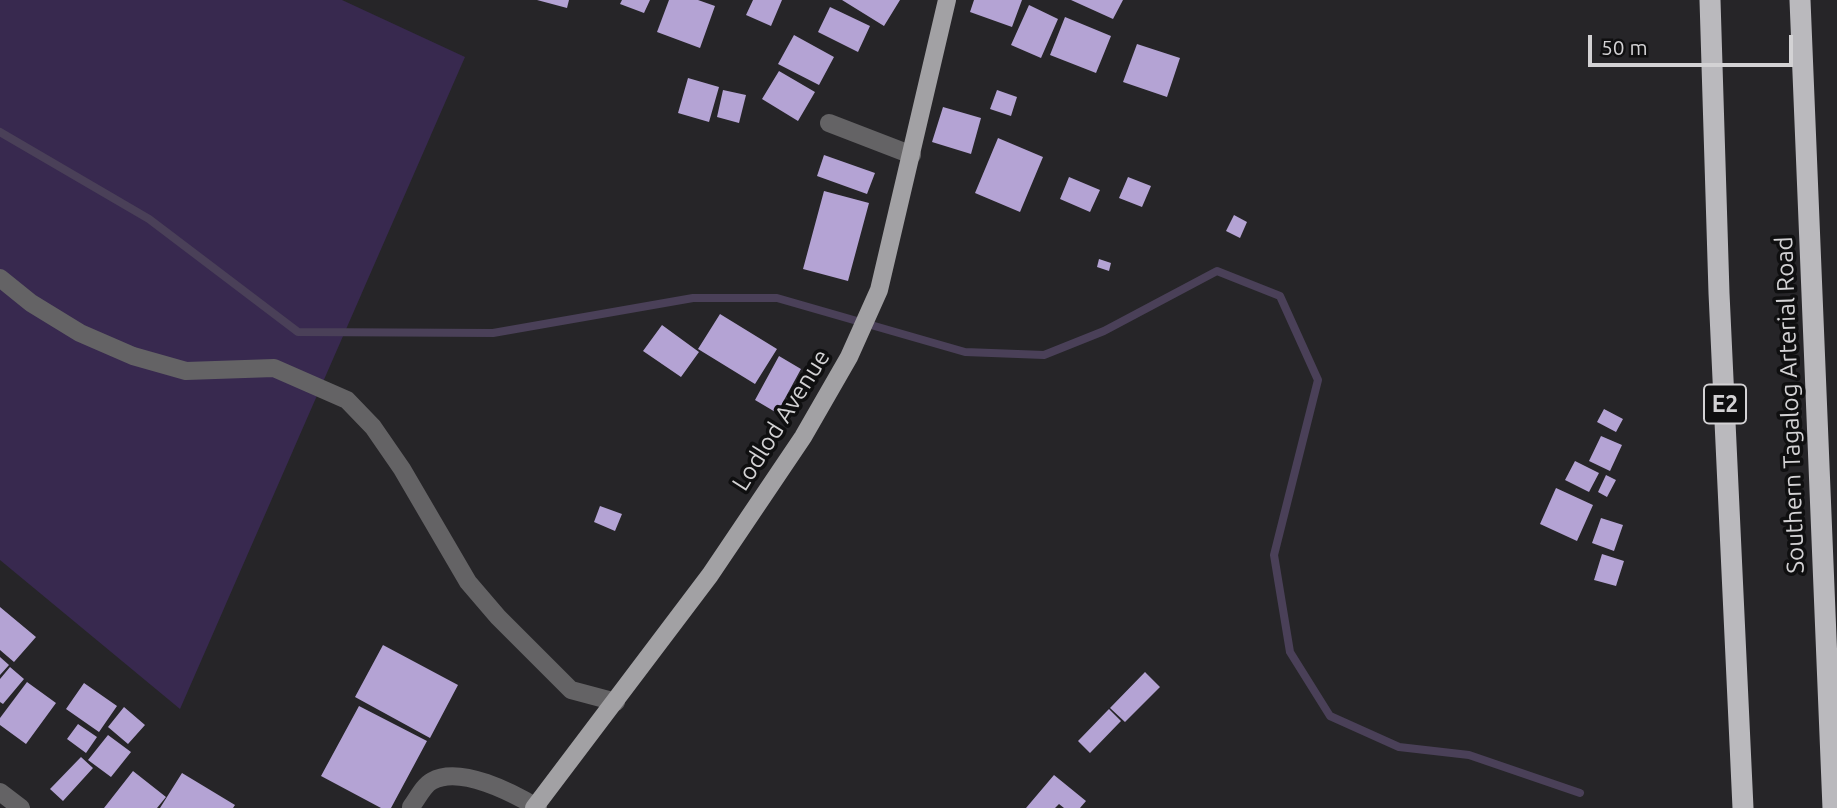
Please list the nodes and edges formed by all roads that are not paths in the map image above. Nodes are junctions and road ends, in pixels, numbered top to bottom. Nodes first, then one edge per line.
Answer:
1 (947, 0) edge
2 (1710, 0) edge
3 (1800, 0) edge
4 (829, 123) dead end
5 (912, 155) junction
6 (0, 278) edge
7 (616, 702) junction
8 (0, 792) edge
9 (411, 807) edge
10 (536, 807) edge
11 (21, 808) edge
12 (1743, 808) edge
13 (1833, 808) edge

1 - 5 main road, Lodlod Avenue
2 - 12 highway, E2
3 - 13 highway, Southern Tagalog Arterial Road
4 - 5 street
5 - 7 main road, Lodlod Avenue
6 - 7 street
7 - 10 main road, Lodlod Avenue
8 - 11 street
9 - 10 street

